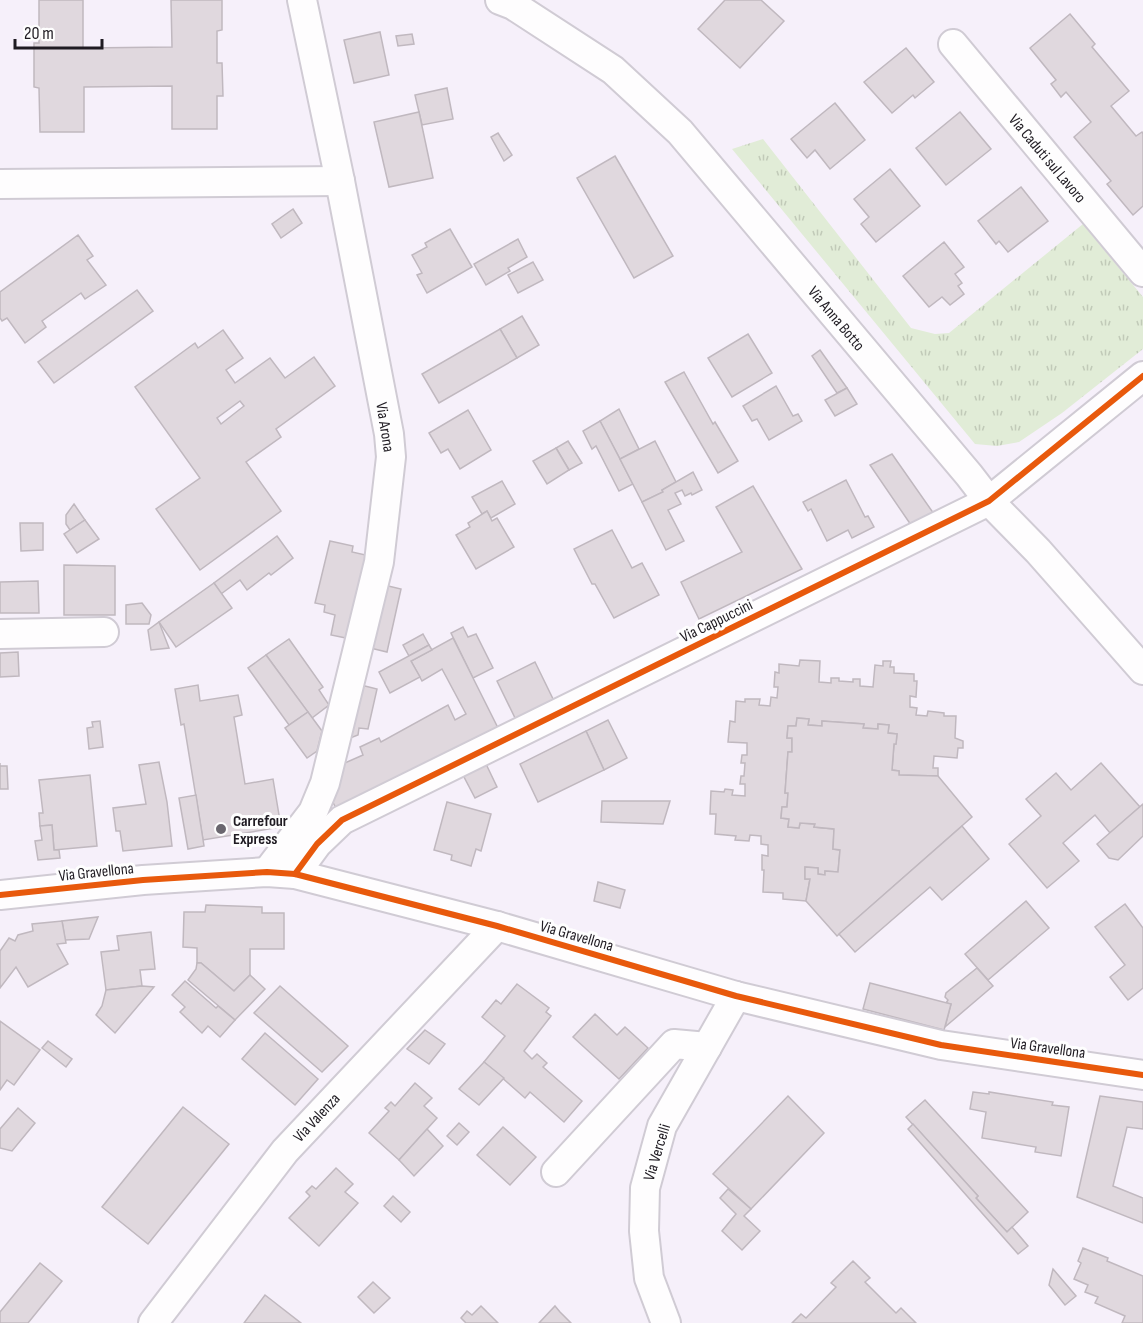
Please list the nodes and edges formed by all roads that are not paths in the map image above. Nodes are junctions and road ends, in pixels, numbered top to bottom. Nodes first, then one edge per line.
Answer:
1 (302, 0) edge
2 (500, 0) edge
3 (953, 45) dead end
4 (340, 181) junction
5 (0, 184) edge
6 (1143, 272) edge
7 (1143, 376) edge
8 (989, 501) junction
9 (104, 632) dead end
10 (0, 634) edge
11 (1143, 670) edge
12 (281, 873) junction
13 (9, 894) edge
14 (0, 916) edge
15 (497, 926) junction
16 (736, 996) junction
17 (707, 1047) junction
18 (1143, 1050) edge
19 (1130, 1073) edge
20 (556, 1172) dead end
21 (153, 1323) edge
22 (666, 1323) edge

1 - 4 street, Via Arona
2 - 8 street, Via Anna Botto
3 - 6 street, Via Caduti sul Lavoro
4 - 5 street
4 - 12 street, Via Arona
7 - 8 street, Via Cappuccini
8 - 11 street, Via Anna Botto
8 - 12 street, Via Cappuccini
9 - 10 street
12 - 13 street, Via Gravellona
12 - 15 street, Via Gravellona
13 - 14 street
15 - 16 street, Via Gravellona
15 - 21 street, Via Valenza
16 - 17 street, Via Vercelli
16 - 19 street, Via Gravellona
17 - 20 street
17 - 22 street, Via Vercelli
18 - 19 street

